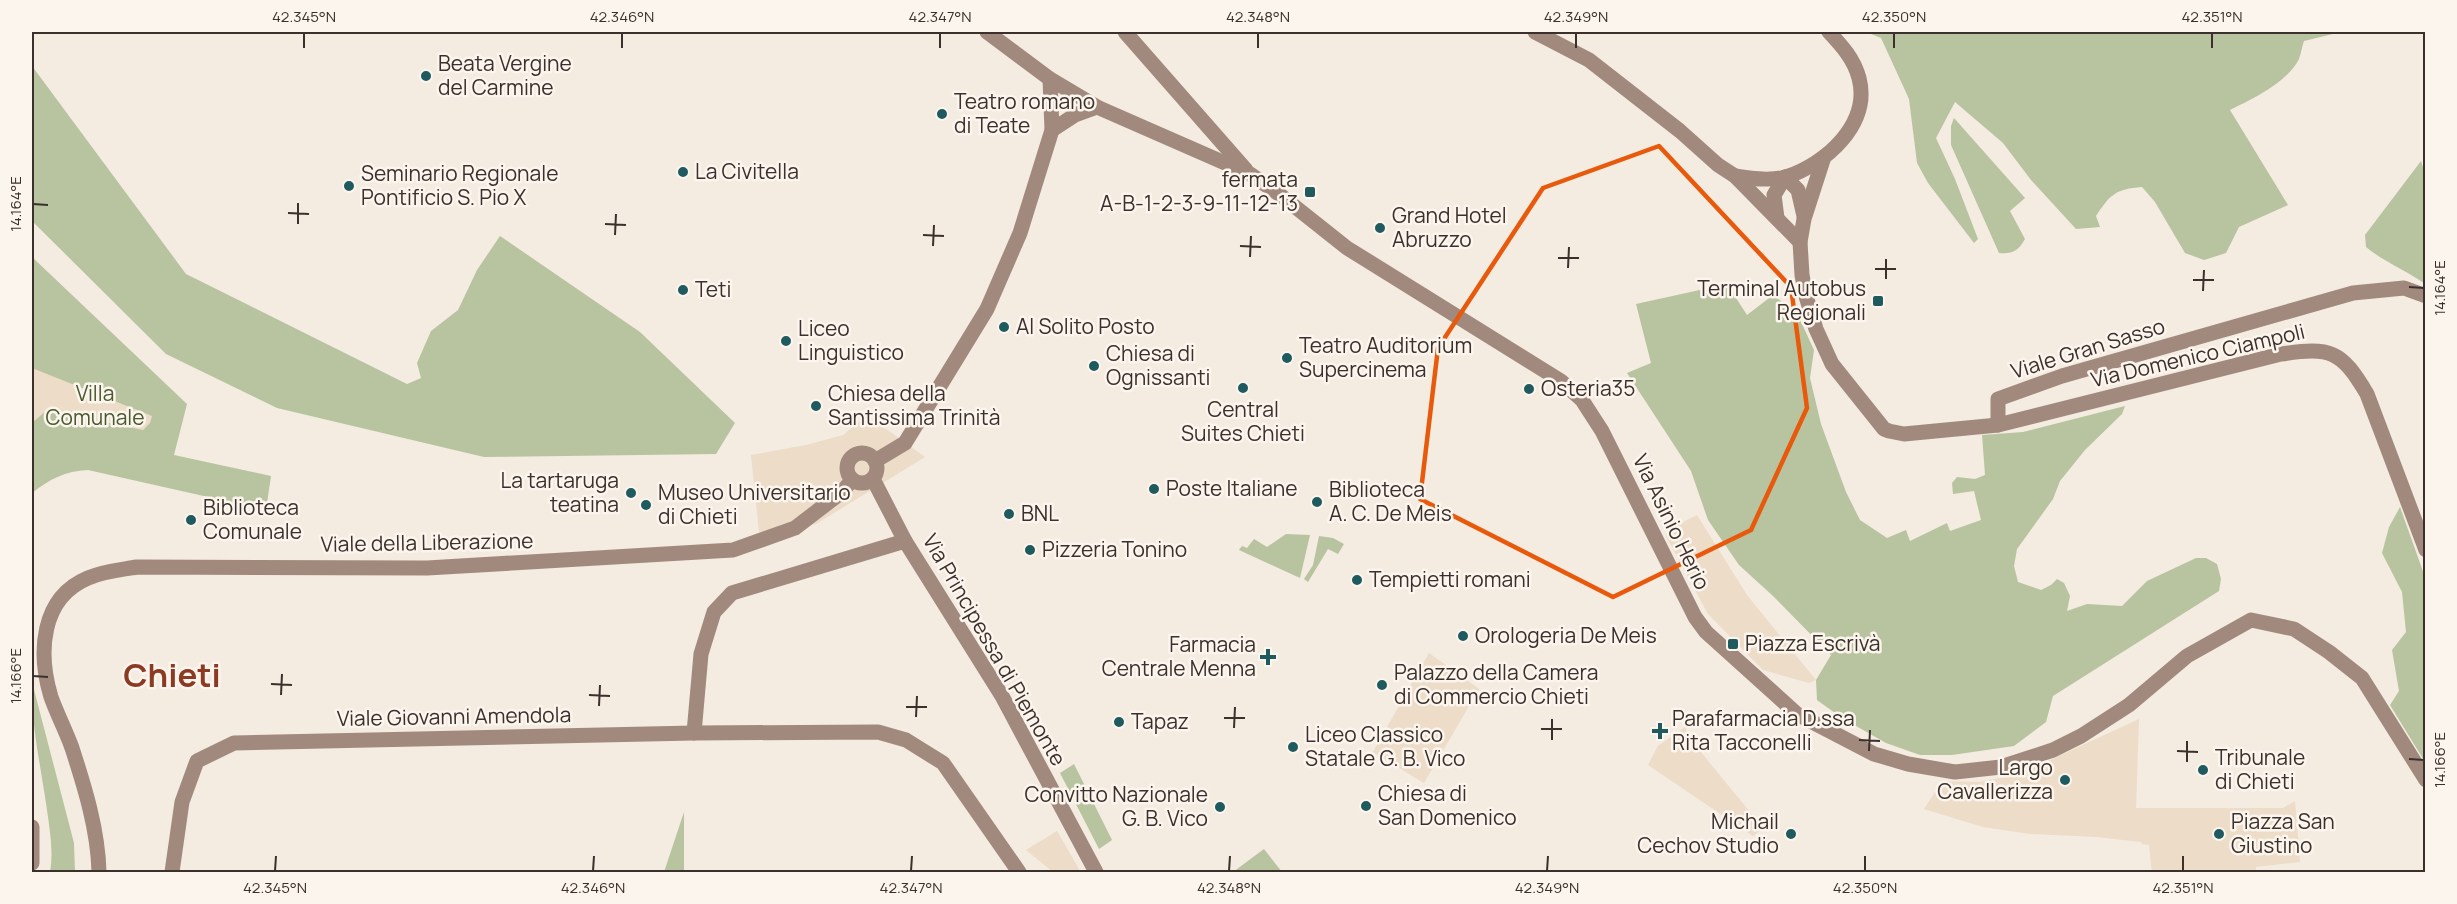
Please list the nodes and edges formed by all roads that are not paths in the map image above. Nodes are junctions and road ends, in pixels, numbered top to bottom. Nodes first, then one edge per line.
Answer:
1 (987, 32) edge
2 (1125, 32) edge
3 (1535, 32) edge
4 (1829, 32) edge
5 (1050, 79) junction
6 (1097, 107) junction
7 (1052, 130) junction
8 (1824, 157) junction
9 (1250, 174) junction
10 (1735, 176) junction
11 (1785, 177) junction
12 (1804, 219) junction
13 (1778, 220) junction
14 (1800, 242) junction
15 (2426, 296) edge
16 (1998, 425) junction
17 (876, 461) junction
18 (873, 479) junction
19 (852, 480) junction
20 (905, 541) junction
21 (2426, 550) edge
22 (38, 641) edge
23 (694, 733) junction
24 (2426, 780) edge
25 (32, 827) edge
26 (32, 863) edge
27 (99, 873) edge
28 (172, 873) edge
29 (1018, 873) edge
30 (1096, 873) edge

1 - 5 street
2 - 9 street
3 - 10 street
4 - 8 street
5 - 6 street
5 - 7 street
6 - 7 street
6 - 9 street
7 - 17 street
8 - 11 street
8 - 12 street
9 - 24 street, Via Asinio Herio
10 - 11 street
10 - 13 street
11 - 12 street
11 - 13 street
12 - 14 street
13 - 14 street
14 - 16 street
15 - 16 street, Viale Gran Sasso
16 - 21 street, Via Domenico Ciampoli
17 - 18 street
17 - 19 street
18 - 19 street
18 - 20 street, Via Principessa di Piemonte
19 - 22 street, Viale della Liberazione
20 - 23 street
20 - 30 street, Via Principessa di Piemonte
22 - 27 street, Viale della Liberazione
23 - 28 street, Viale Giovanni Amendola
23 - 29 street, Viale Giovanni Amendola
25 - 26 street

